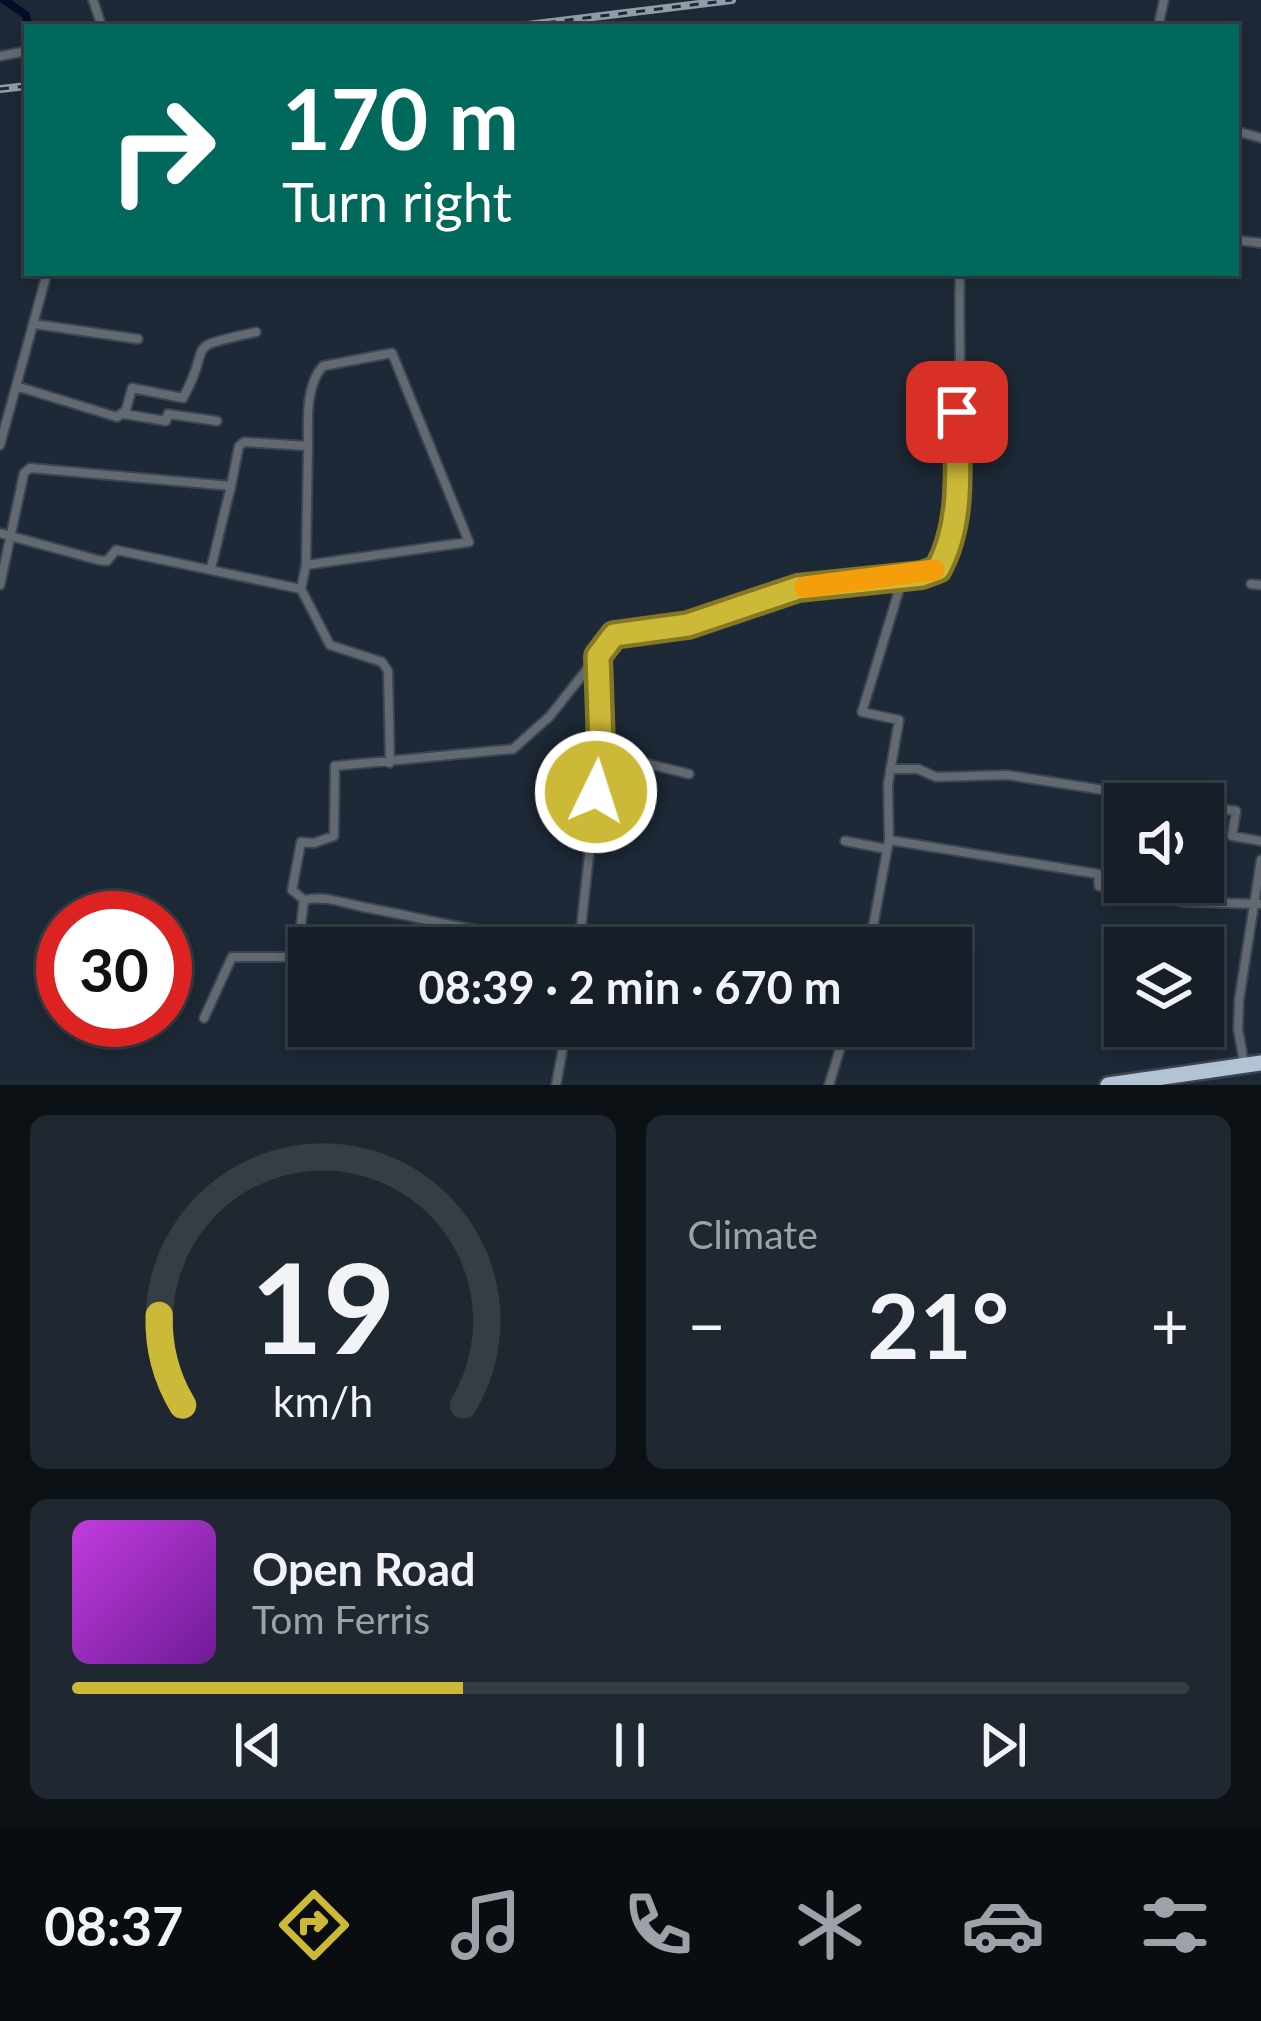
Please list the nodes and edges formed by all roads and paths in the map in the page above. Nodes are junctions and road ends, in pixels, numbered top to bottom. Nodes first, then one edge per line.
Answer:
1 (46, 276) edge
2 (960, 276) edge
3 (34, 324) junction
4 (256, 332) dead end
5 (138, 339) dead end
6 (19, 387) junction
7 (124, 414) junction
8 (217, 421) dead end
9 (0, 445) edge
10 (308, 446) junction
11 (231, 486) junction
12 (0, 533) edge
13 (12, 536) junction
14 (306, 565) junction
15 (211, 568) junction
16 (903, 577) junction
17 (0, 585) edge
18 (301, 590) junction
19 (598, 656) junction
20 (601, 752) junction
21 (390, 763) junction
22 (890, 769) junction
23 (689, 774) dead end
24 (1104, 790) edge
25 (1224, 810) edge
26 (845, 841) dead end
27 (1261, 841) edge
28 (888, 845) junction
29 (1261, 860) edge
30 (304, 900) junction
31 (1259, 904) edge
32 (477, 927) edge
33 (581, 927) edge
34 (873, 927) edge
35 (205, 1018) dead end
36 (563, 1047) edge
37 (841, 1047) edge
38 (1253, 1064) edge
39 (556, 1085) edge
40 (829, 1085) edge
41 (1108, 1085) edge

1 - 3 street
2 - 16 street
3 - 5 street
3 - 6 street
4 - 7 street
6 - 7 street
6 - 9 street
7 - 8 street
10 - 11 street
10 - 14 street
10 - 14 street
11 - 13 street
11 - 15 street
12 - 13 street
13 - 15 street
13 - 17 street
14 - 18 street
15 - 18 street
16 - 19 street
16 - 22 street
18 - 21 street
19 - 20 street
19 - 21 street
20 - 23 street
20 - 33 street
21 - 30 street
22 - 24 street
22 - 28 street
25 - 27 street
26 - 28 street
28 - 31 street
28 - 34 street
29 - 31 street
30 - 32 street
30 - 35 street
31 - 38 street
36 - 39 street
37 - 40 street
38 - 41 highway

